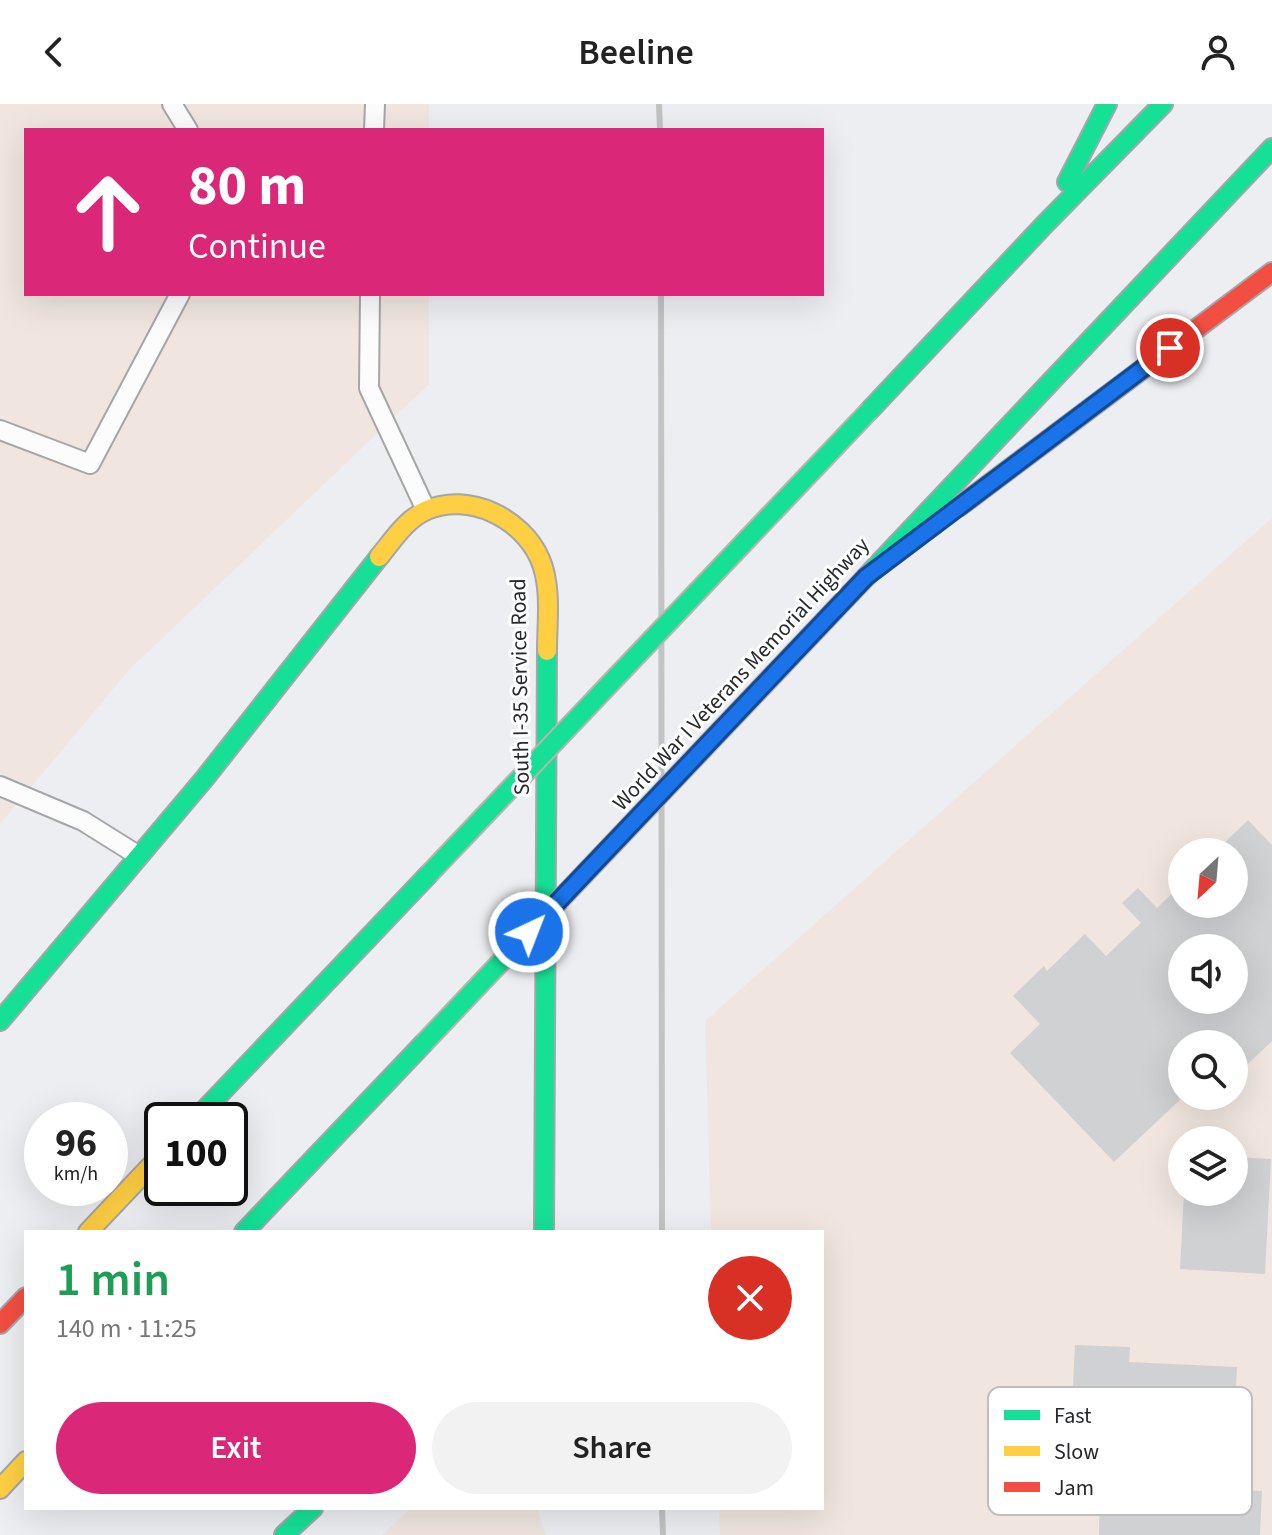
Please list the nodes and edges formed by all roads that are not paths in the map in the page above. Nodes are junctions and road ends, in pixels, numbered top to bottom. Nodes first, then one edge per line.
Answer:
1 (172, 104) edge
2 (375, 104) edge
3 (1107, 104) edge
4 (1163, 104) edge
5 (187, 128) edge
6 (374, 128) edge
7 (1272, 148) edge
8 (1046, 223) junction
9 (1272, 272) edge
10 (179, 296) edge
11 (370, 296) edge
12 (0, 430) edge
13 (426, 510) junction
14 (866, 577) junction
15 (0, 786) edge
16 (139, 856) junction
17 (0, 1021) edge
18 (212, 1102) edge
19 (144, 1173) edge
20 (90, 1230) edge
21 (246, 1230) edge
22 (544, 1230) edge
23 (24, 1299) edge
24 (0, 1324) edge
25 (24, 1463) edge
26 (0, 1489) edge
27 (311, 1510) edge
28 (284, 1535) edge

1 - 5 lane
2 - 6 lane
3 - 8 main road
4 - 8 main road
7 - 14 main road, World War I Veterans Memorial Highway
8 - 18 main road, bridge
9 - 14 main road
10 - 12 lane
11 - 13 lane
13 - 16 main road
13 - 22 main road, South I-35 Service Road
14 - 21 main road, World War I Veterans Memorial Highway, bridge
15 - 16 lane
16 - 17 main road
19 - 20 main road
23 - 24 main road
25 - 26 main road
27 - 28 main road

